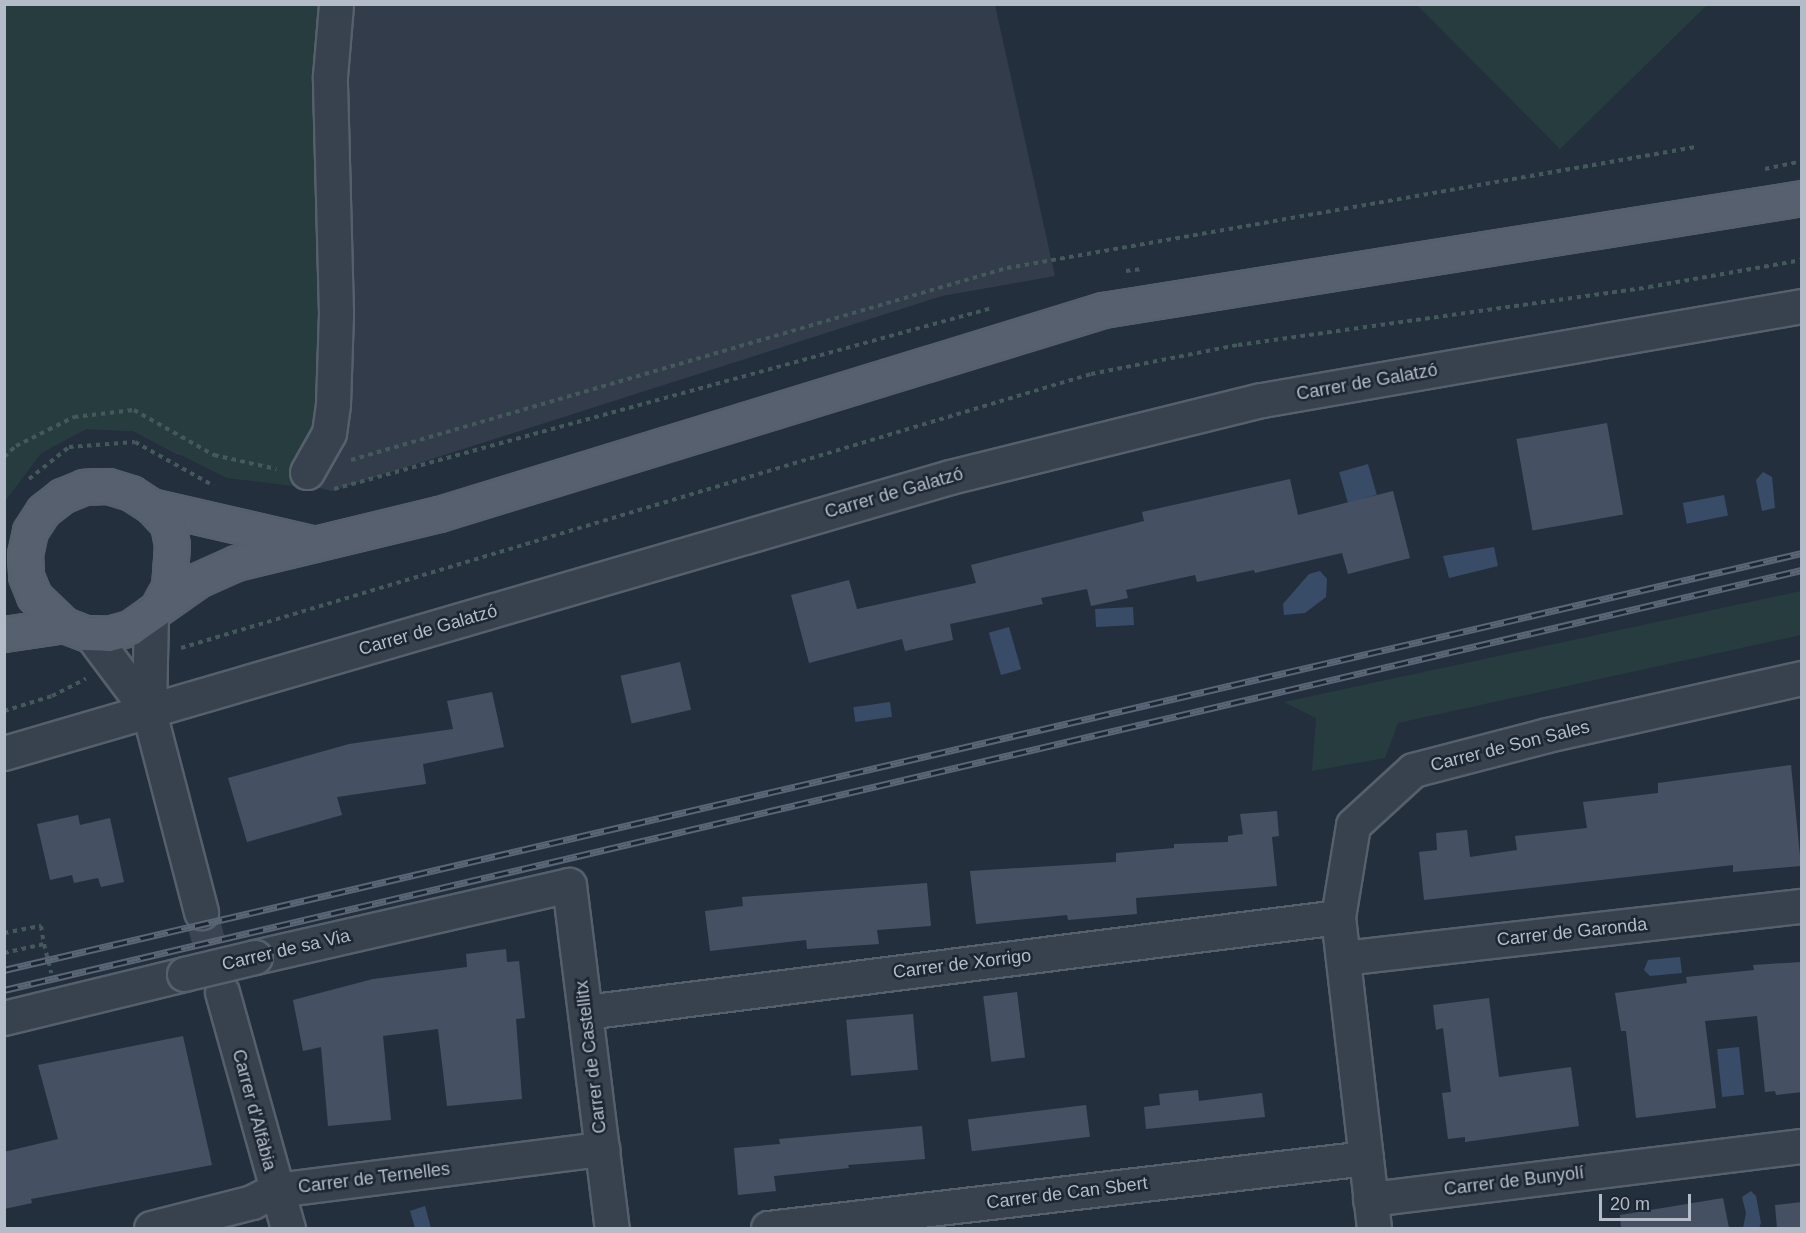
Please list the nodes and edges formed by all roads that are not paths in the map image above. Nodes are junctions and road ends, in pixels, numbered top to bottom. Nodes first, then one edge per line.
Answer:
1 (336, 4) edge
2 (1802, 198) edge
3 (1802, 306) edge
4 (307, 472) road end
5 (151, 506) junction
6 (320, 545) junction
7 (15, 564) edge
8 (155, 609) junction
9 (77, 629) junction
10 (4, 634) edge
11 (1802, 678) edge
12 (149, 712) junction
13 (4, 753) edge
14 (569, 885) joint
15 (1802, 906) edge
16 (201, 912) tunnel mouth
17 (1338, 917) junction
18 (1342, 958) junction
19 (222, 992) tunnel mouth
20 (586, 1011) junction
21 (4, 1018) edge
22 (1802, 1146) edge
23 (602, 1149) junction
24 (1366, 1158) junction
25 (276, 1190) junction
26 (1372, 1214) edge
27 (151, 1228) edge
28 (288, 1228) edge
29 (612, 1228) edge
30 (768, 1228) edge

1 - 4 street
2 - 6 main road
3 - 12 street, Carrer de Galatzó
5 - 6 main road
5 - 7 main road
5 - 8 main road
6 - 8 main road
7 - 9 main road
8 - 9 main road
8 - 12 street
9 - 10 main road
9 - 12 street
11 - 17 street, Carrer de Son Sales
12 - 13 street, Carrer de Galatzó
12 - 16 street
14 - 20 street, Carrer de Castellitx
14 - 21 street, Carrer de sa Via, bridge
15 - 18 street, Carrer de Garonda
17 - 18 street, Carrer de Son Sales
17 - 20 street, Carrer de Xorrigo
18 - 24 street, Carrer de Son Sales
19 - 25 street, Carrer d'Alfàbia
20 - 23 street, Carrer de Castellitx
22 - 26 street, Carrer de Bunyolí
23 - 25 street, Carrer de Ternelles
23 - 29 street, Carrer de Castellitx
24 - 26 street, Carrer de Son Sales
24 - 30 street, Carrer de Can Sbert
25 - 27 street, Carrer de Ternelles
25 - 28 street, Carrer d'Alfàbia

